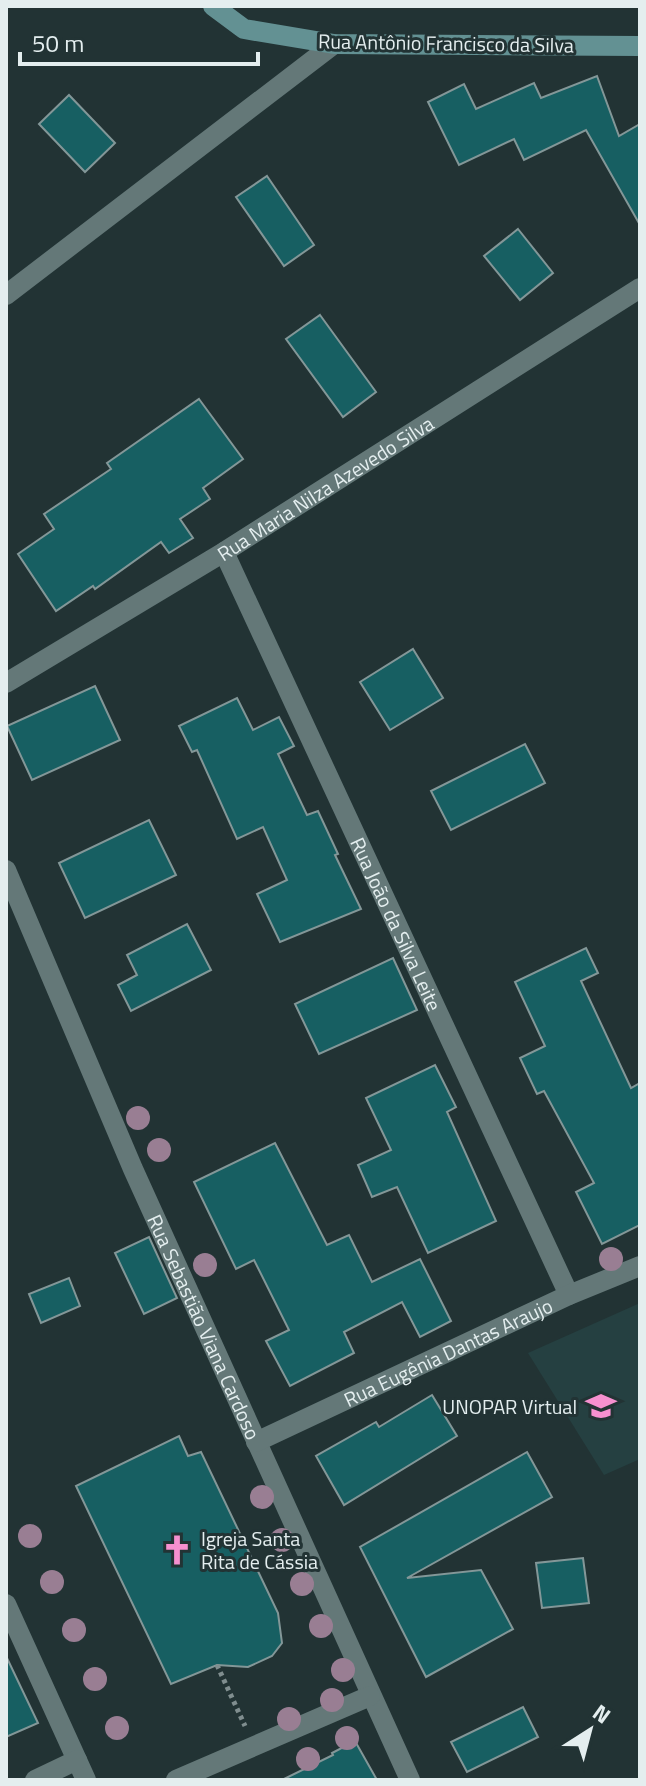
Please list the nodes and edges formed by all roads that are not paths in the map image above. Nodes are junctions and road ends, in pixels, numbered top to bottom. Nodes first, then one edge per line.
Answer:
1 (213, 6) edge
2 (334, 44) junction
3 (640, 46) edge
4 (640, 288) edge
5 (6, 295) edge
6 (224, 552) junction
7 (6, 683) edge
8 (6, 870) edge
9 (640, 1266) edge
10 (569, 1295) junction
11 (256, 1442) junction
12 (6, 1604) edge
13 (370, 1696) junction
14 (77, 1760) junction
15 (35, 1780) edge
16 (86, 1780) edge
17 (176, 1780) edge
18 (410, 1780) edge

1 - 2 main road, Rua Antônio Francisco da Silva
2 - 3 main road, Rua Antônio Francisco da Silva
2 - 5 street
4 - 6 street, Rua Maria Nilza Azevedo Silva
6 - 7 street, Rua Maria Nilza Azevedo Silva
6 - 10 street, Rua João da Silva Leite
8 - 11 street, Rua Sebastião Viana Cardoso
9 - 10 street, Rua Eugênia Dantas Araujo
10 - 11 street, Rua Eugênia Dantas Araujo
11 - 13 street, Rua Sebastião Viana Cardoso
12 - 14 street
13 - 17 street
13 - 18 street, Rua Sebastião Viana Cardoso
14 - 15 street
14 - 16 street

